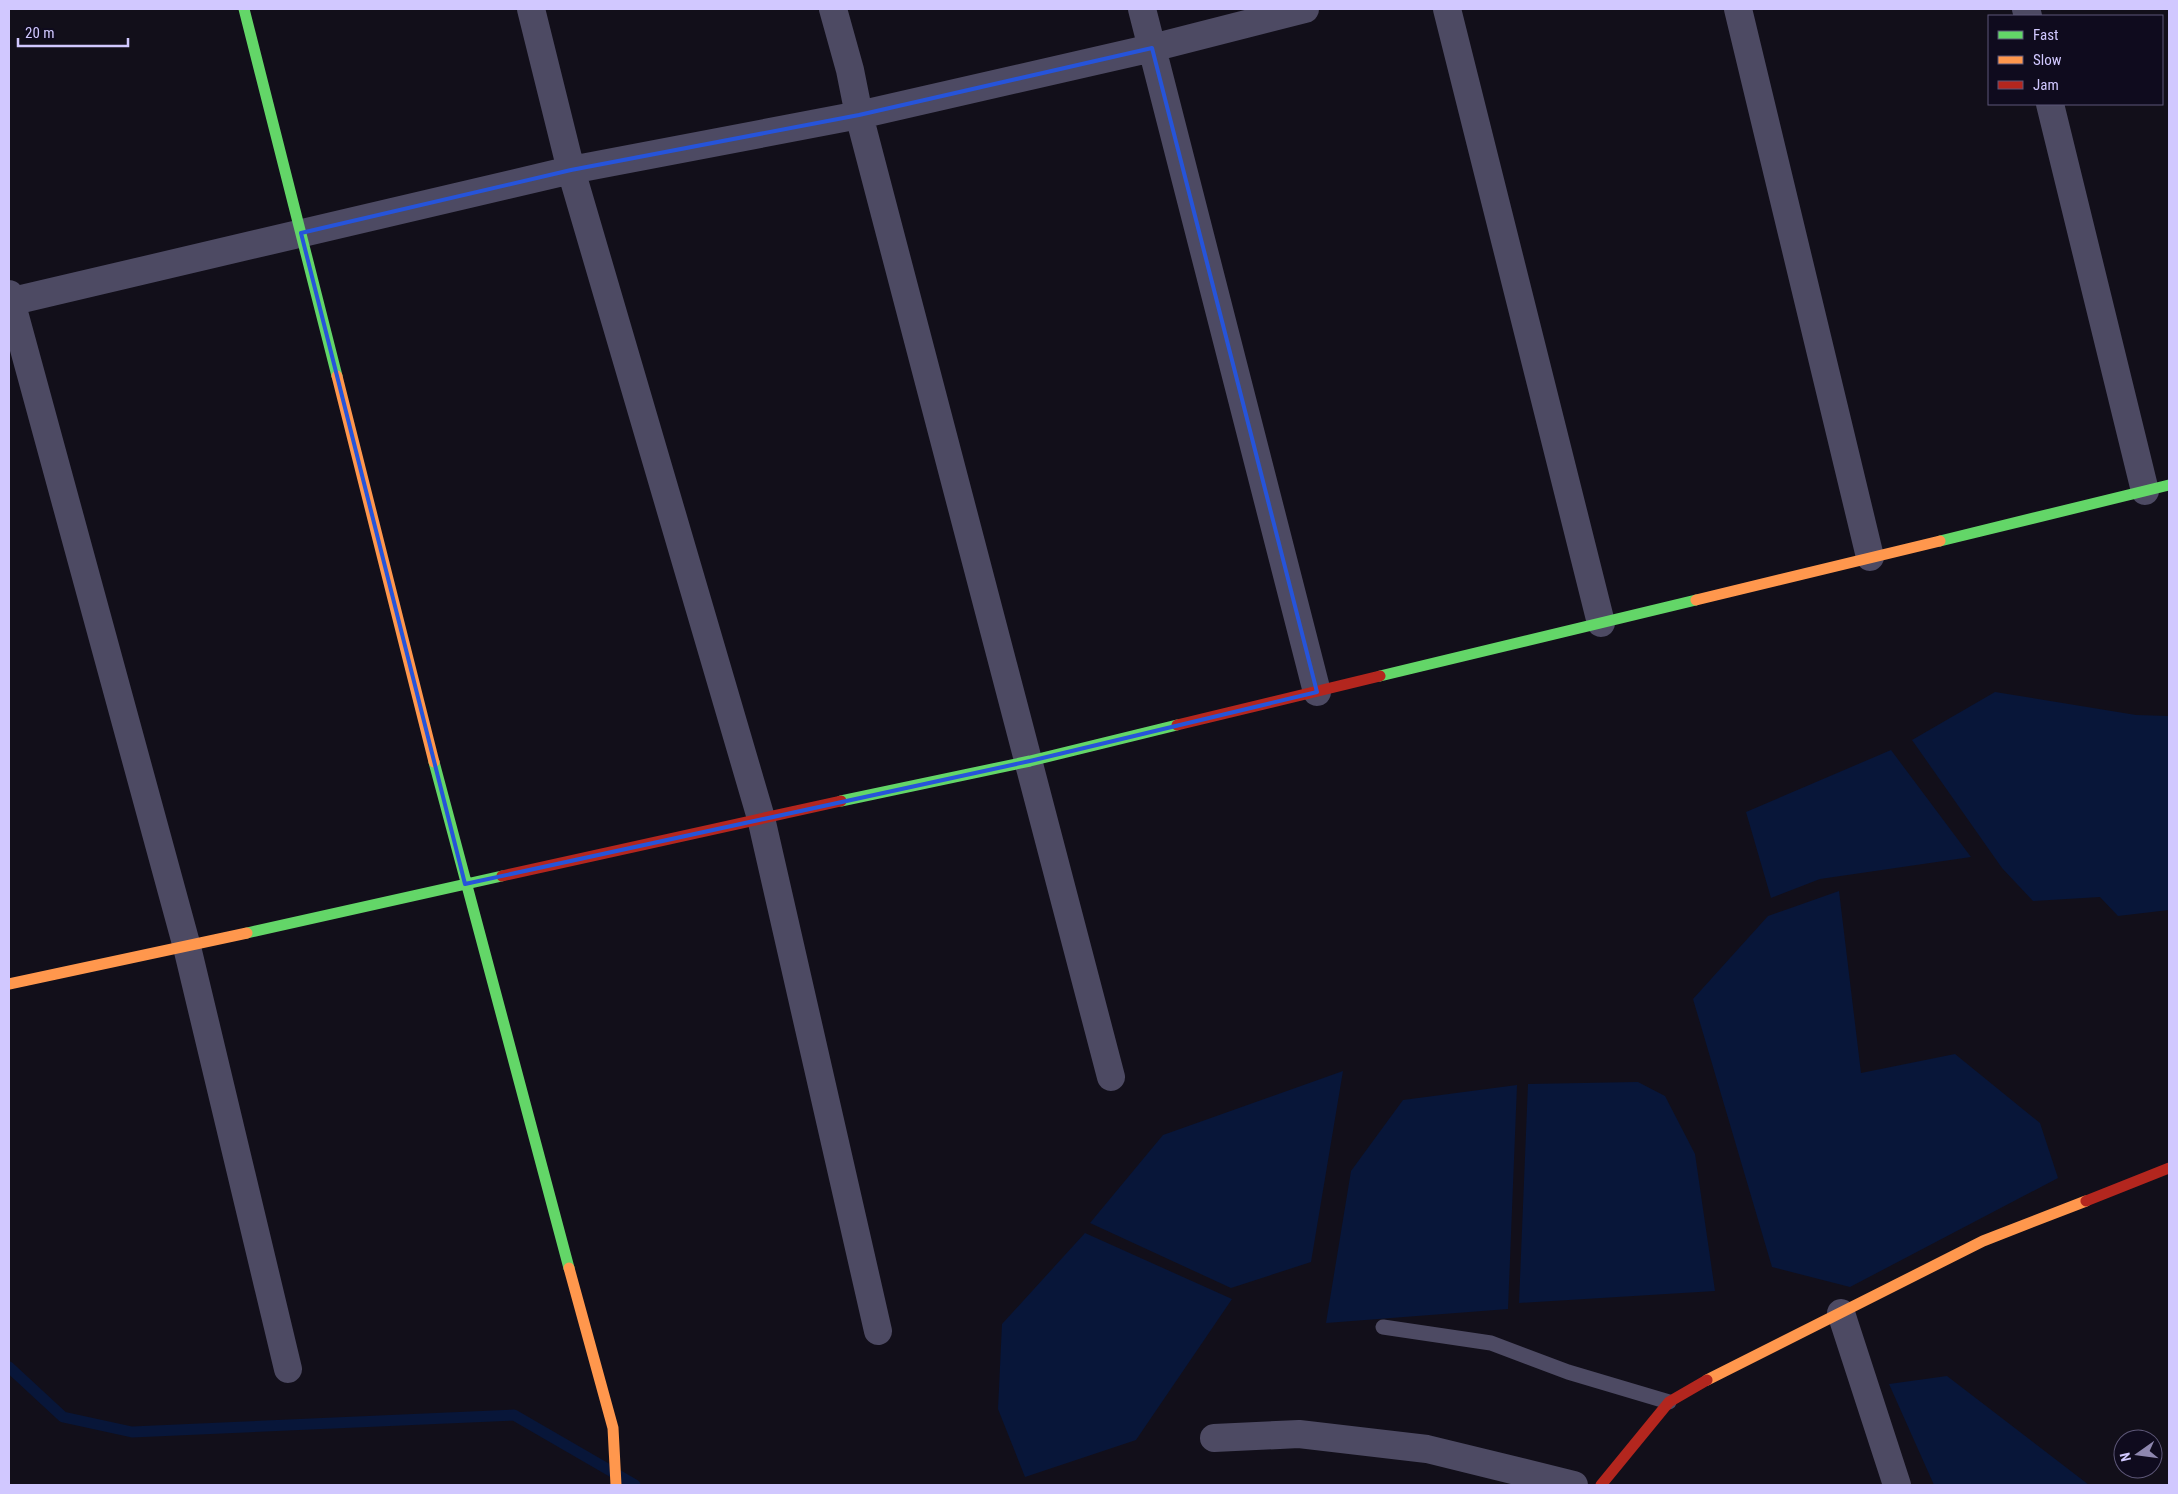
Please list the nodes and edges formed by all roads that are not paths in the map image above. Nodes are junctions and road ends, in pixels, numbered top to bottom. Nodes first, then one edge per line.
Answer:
1 (244, 9) edge
2 (531, 9) edge
3 (833, 9) edge
4 (1142, 9) edge
5 (1305, 9) edge
6 (1447, 9) edge
7 (1738, 9) edge
8 (1152, 48) junction
9 (2050, 105) edge
10 (859, 115) junction
11 (571, 170) junction
12 (301, 233) junction
13 (9, 299) edge
14 (2157, 488) edge
15 (1870, 557) junction
16 (1601, 623) junction
17 (1318, 692) junction
18 (1030, 761) junction
19 (761, 818) junction
20 (466, 884) junction
21 (187, 947) junction
22 (9, 984) edge
23 (1111, 1077) dead end
24 (2169, 1168) edge
25 (1841, 1314) junction
26 (1383, 1326) dead end
27 (878, 1331) dead end
28 (288, 1369) dead end
29 (1669, 1402) junction
30 (1214, 1438) dead end
31 (616, 1485) edge
32 (1574, 1485) edge
33 (1601, 1485) edge
34 (1897, 1485) edge

1 - 12 street
2 - 11 street
3 - 10 street
4 - 8 street
5 - 8 street
6 - 16 street
7 - 15 street
8 - 10 street
8 - 17 street
9 - 14 street
10 - 11 street
10 - 18 street
11 - 12 street
11 - 19 street
12 - 13 street
12 - 20 street
13 - 21 street
14 - 15 street
15 - 16 street
16 - 17 street
17 - 18 street
18 - 19 street
18 - 23 street
19 - 20 street
19 - 27 street
20 - 21 street
20 - 31 street
21 - 22 street
21 - 28 street
24 - 25 street
25 - 29 street
25 - 34 street
26 - 29 lane
29 - 33 street
30 - 32 street

